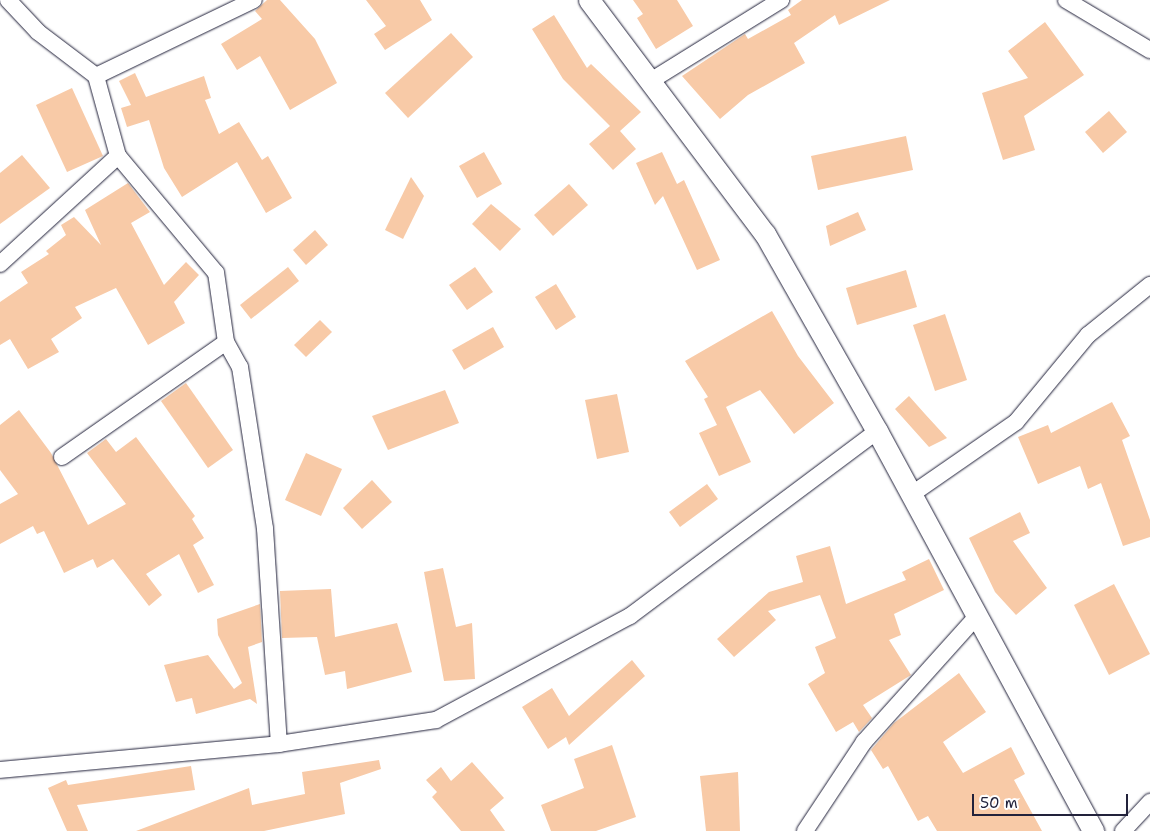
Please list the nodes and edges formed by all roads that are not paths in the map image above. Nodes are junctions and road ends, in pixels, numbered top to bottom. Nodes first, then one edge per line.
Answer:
1 (254, 0) edge
2 (589, 0) edge
3 (781, 0) edge
4 (1066, 0) edge
5 (5, 4) edge
6 (1150, 50) edge
7 (96, 76) junction
8 (652, 80) junction
9 (118, 156) junction
10 (0, 264) edge
11 (1150, 285) edge
12 (226, 342) junction
13 (877, 431) junction
14 (62, 457) dead end
15 (912, 494) junction
16 (977, 616) junction
17 (279, 744) junction
18 (0, 770) edge
19 (1150, 802) edge
20 (805, 831) edge
21 (1093, 831) edge
22 (1123, 831) edge

1 - 7 street
2 - 8 street
3 - 8 street
4 - 6 street
5 - 7 street
7 - 9 street
8 - 13 street
9 - 10 street
9 - 12 street
11 - 15 street
12 - 14 street
12 - 17 street
13 - 15 street
13 - 17 street
15 - 16 street
16 - 20 street
16 - 21 street
17 - 18 street
19 - 22 street

